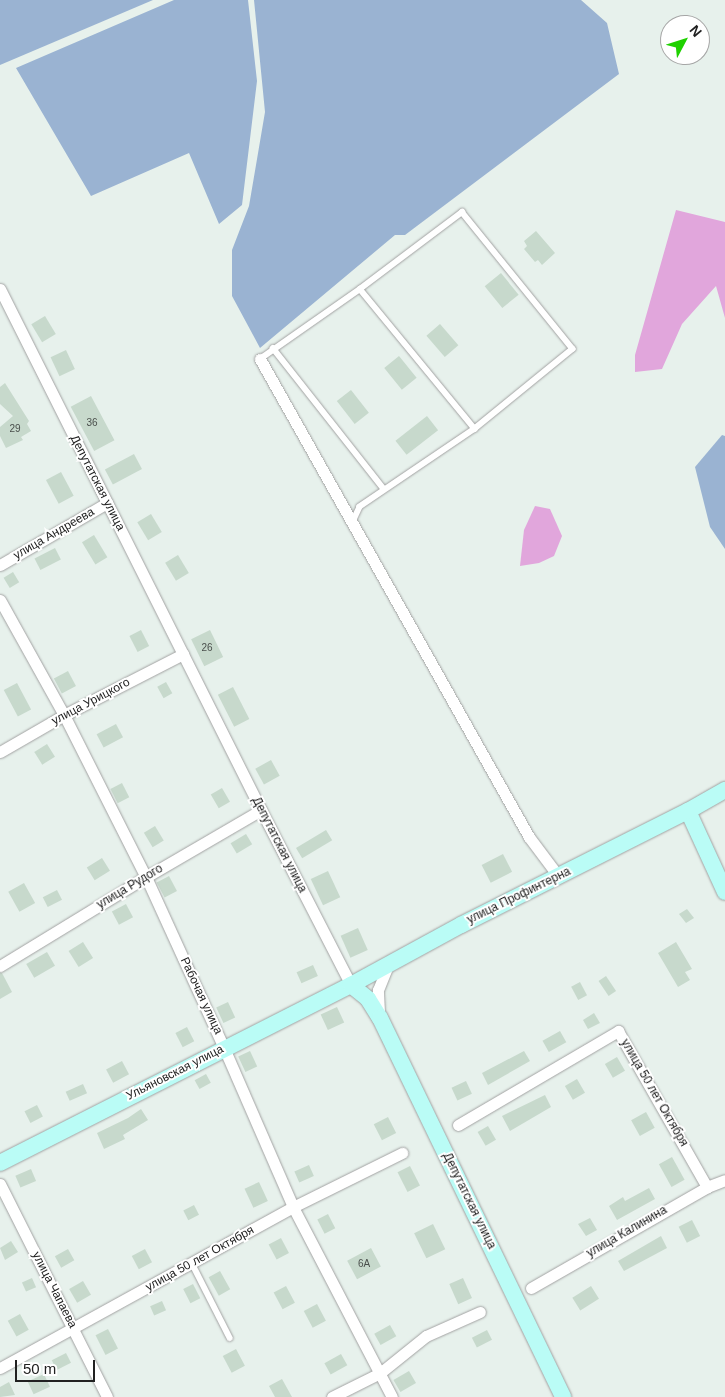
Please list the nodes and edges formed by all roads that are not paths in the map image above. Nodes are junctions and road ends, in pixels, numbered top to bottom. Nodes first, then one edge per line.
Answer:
1 (0, 289) edge
2 (360, 289) junction
3 (273, 348) junction
4 (260, 358) joint
5 (475, 428) junction
6 (384, 489) junction
7 (107, 503) junction
8 (352, 524) junction
9 (0, 565) edge
10 (0, 600) edge
11 (183, 654) junction
12 (64, 715) junction
13 (0, 752) edge
14 (725, 790) edge
15 (261, 810) junction
16 (688, 811) junction
17 (146, 877) junction
18 (558, 877) junction
19 (725, 892) edge
20 (389, 962) junction
21 (0, 966) edge
22 (352, 984) junction
23 (380, 1018) junction
24 (224, 1048) junction
25 (458, 1125) dead end
26 (402, 1153) dead end
27 (0, 1163) edge
28 (725, 1180) edge
29 (0, 1184) edge
30 (707, 1187) junction
31 (293, 1207) junction
32 (192, 1263) junction
33 (531, 1288) dead end
34 (480, 1312) dead end
35 (74, 1328) junction
36 (230, 1338) dead end
37 (0, 1368) edge
38 (380, 1373) junction
39 (107, 1397) edge
40 (332, 1397) edge
41 (392, 1397) edge
42 (564, 1397) edge

1 - 7 street, Депутатская улица
2 - 3 lane
2 - 5 lane
2 - 5 lane
3 - 4 lane
3 - 6 lane
4 - 8 street
5 - 6 lane
6 - 8 lane
7 - 9 street, улица Андреева
7 - 11 street, Депутатская улица
8 - 18 street
10 - 12 street, Рабочая улица
11 - 12 street, улица Урицкого
11 - 15 street, Депутатская улица
12 - 13 street, улица Урицкого
12 - 17 street, Рабочая улица
14 - 16 main road
15 - 17 street, улица Рудого
15 - 22 street, Депутатская улица
16 - 18 main road, улица Профинтерна
16 - 19 main road
17 - 21 street, улица Рудого
17 - 24 street, Рабочая улица
18 - 20 main road, улица Профинтерна
20 - 22 main road, улица Профинтерна
20 - 23 street
22 - 23 main road, Депутатская улица
22 - 24 main road, Ульяновская улица
23 - 42 main road, Депутатская улица
24 - 27 main road, Ульяновская улица
24 - 31 street, Рабочая улица
25 - 30 street, улица 50 лет Октября
26 - 31 street, улица 50 лет Октября
28 - 30 street, улица Калинина
29 - 35 street, улица Чапаева
30 - 33 street, улица Калинина
31 - 32 street, улица 50 лет Октября
31 - 38 street, Рабочая улица
32 - 35 street, улица 50 лет Октября
32 - 36 lane
34 - 38 street
35 - 37 street, улица 50 лет Октября
35 - 39 street, улица Чапаева
38 - 40 street
38 - 41 street, Рабочая улица

